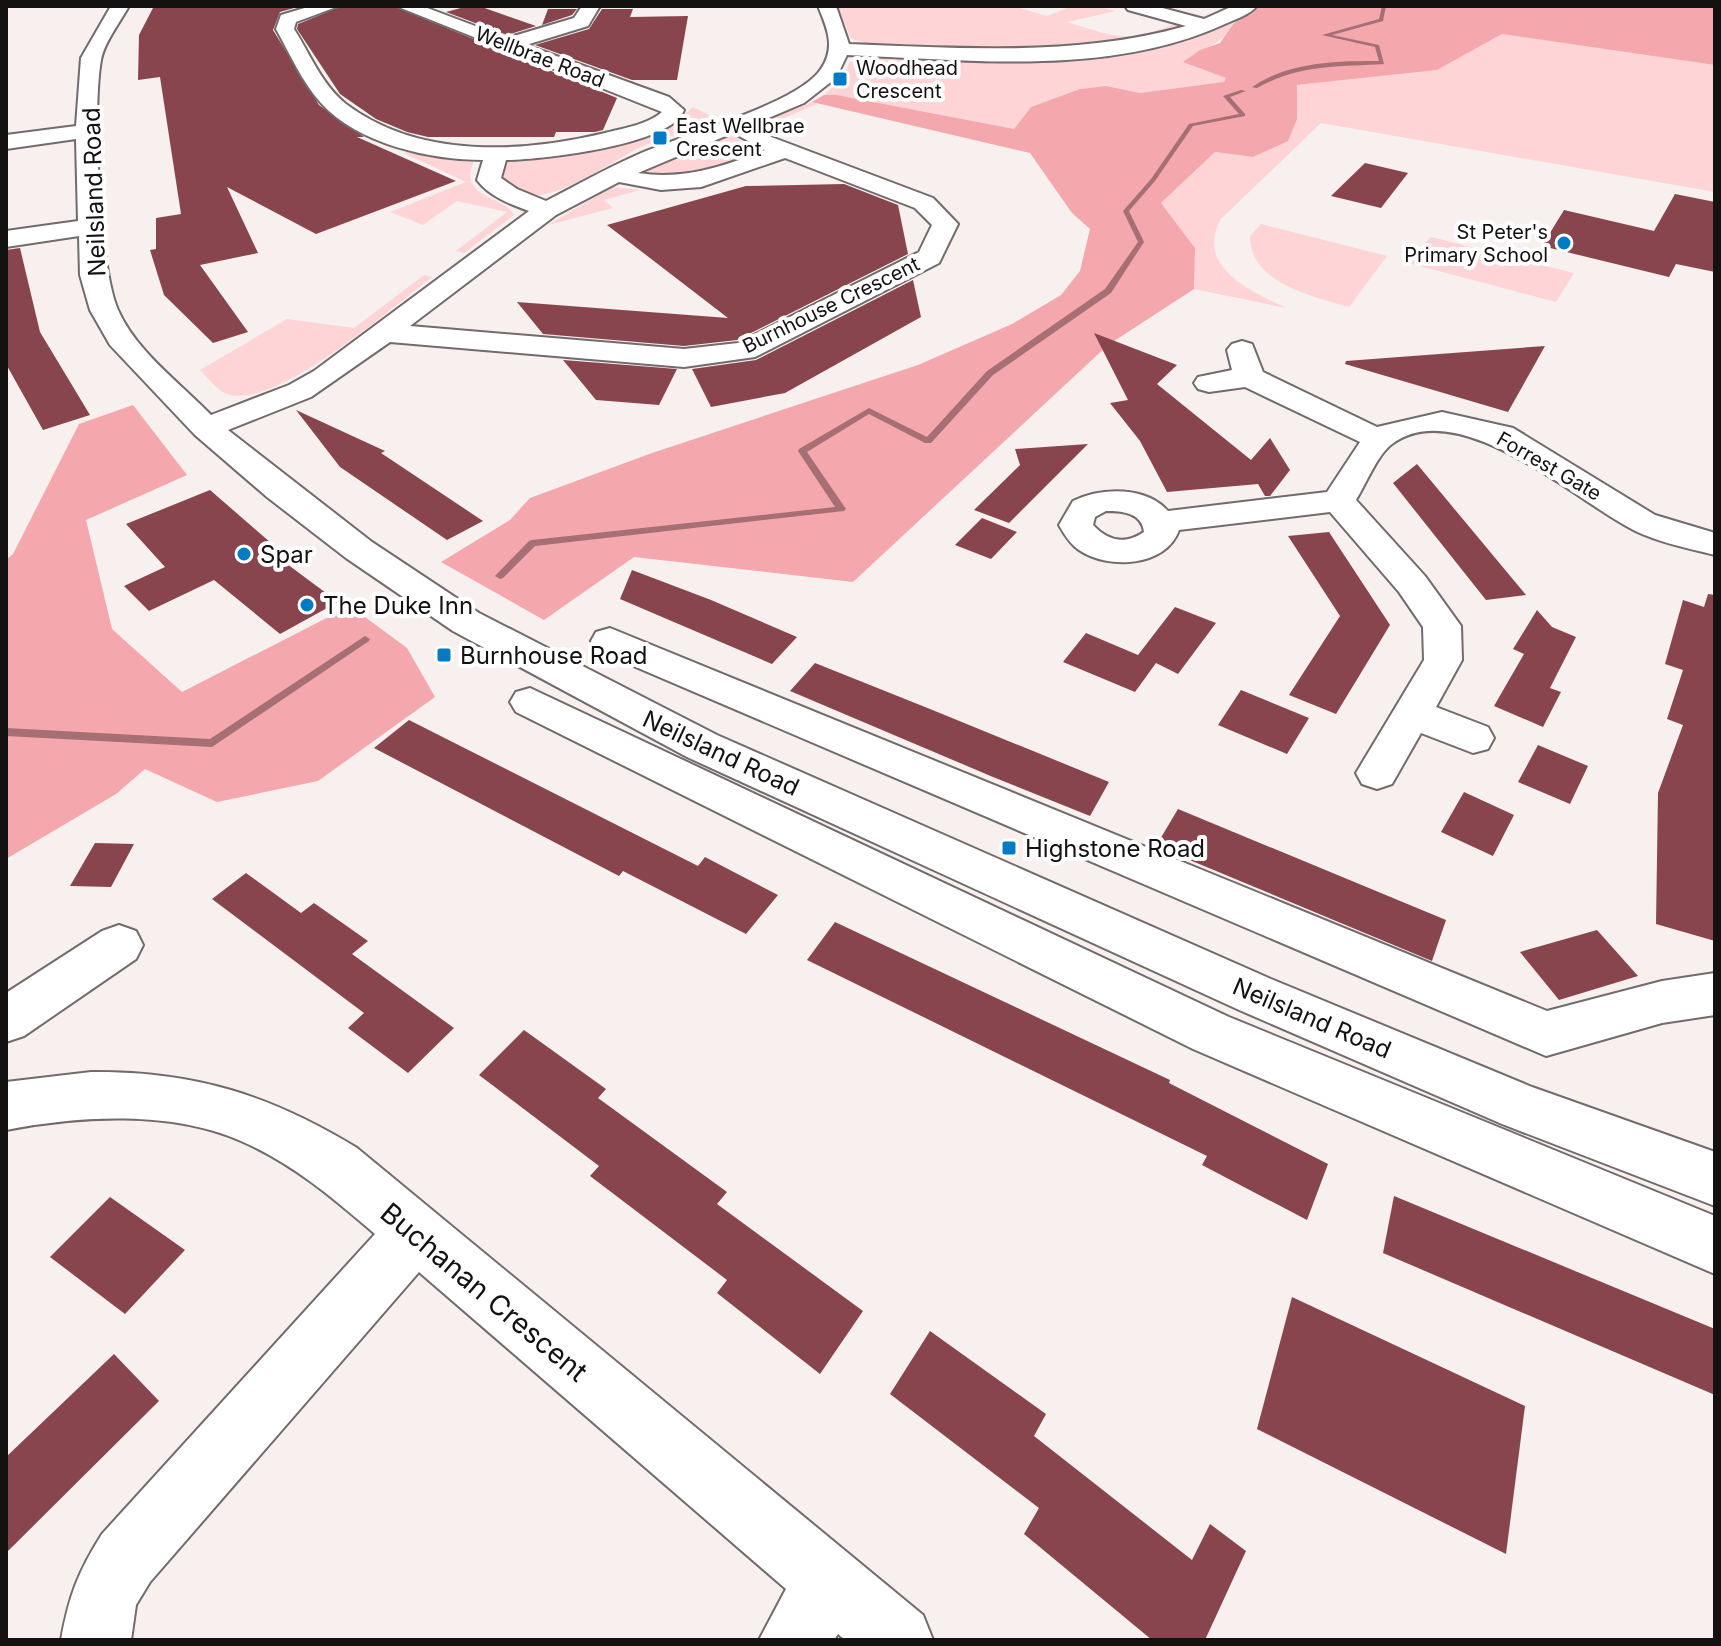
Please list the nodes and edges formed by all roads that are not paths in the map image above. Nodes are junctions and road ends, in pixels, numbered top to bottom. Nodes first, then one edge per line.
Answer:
1 (120, 6) edge
2 (330, 6) edge
3 (405, 6) edge
4 (591, 6) edge
5 (827, 6) edge
6 (1134, 6) edge
7 (1248, 6) edge
8 (1209, 26) junction
9 (507, 44) junction
10 (840, 49) junction
11 (87, 131) junction
12 (750, 136) dead end
13 (6, 142) edge
14 (784, 150) junction
15 (496, 154) junction
16 (615, 174) junction
17 (547, 210) junction
18 (92, 226) junction
19 (6, 239) edge
20 (386, 333) junction
21 (1209, 383) dead end
22 (206, 428) junction
23 (1378, 439) junction
24 (1338, 501) junction
25 (1160, 522) dead end
26 (1715, 544) edge
27 (610, 641) dead end
28 (530, 702) dead end
29 (1411, 713) junction
30 (1473, 738) dead end
31 (1377, 773) dead end
32 (119, 945) dead end
33 (1715, 994) edge
34 (6, 1020) edge
35 (6, 1106) edge
36 (1715, 1179) edge
37 (414, 1234) junction
38 (1715, 1245) edge
39 (830, 1583) junction
40 (96, 1640) edge
41 (794, 1640) edge
42 (898, 1640) edge

1 - 11 street, Neilsland Road
2 - 15 street
3 - 9 street, Wellbrae Road
4 - 9 street
5 - 10 street
6 - 8 street
7 - 8 street
8 - 10 street
9 - 15 street, Wellbrae Road
10 - 16 street
11 - 13 street
11 - 18 street, Neilsland Road
12 - 14 street, Burnhouse Crescent
14 - 16 street
14 - 20 street, Burnhouse Crescent
15 - 17 street
16 - 17 street
17 - 20 street
18 - 19 street
18 - 22 street, Neilsland Road
20 - 22 street
21 - 23 street
22 - 36 street, Neilsland Road
23 - 24 street
23 - 26 street, Forrest Gate
24 - 25 street
24 - 29 street
27 - 33 street
28 - 38 street, Neilsland Road
29 - 30 street
29 - 31 street
32 - 34 street
35 - 37 street, Buchanan Crescent
37 - 39 street, Buchanan Crescent
37 - 40 street
39 - 41 street
39 - 42 street, Buchanan Crescent

